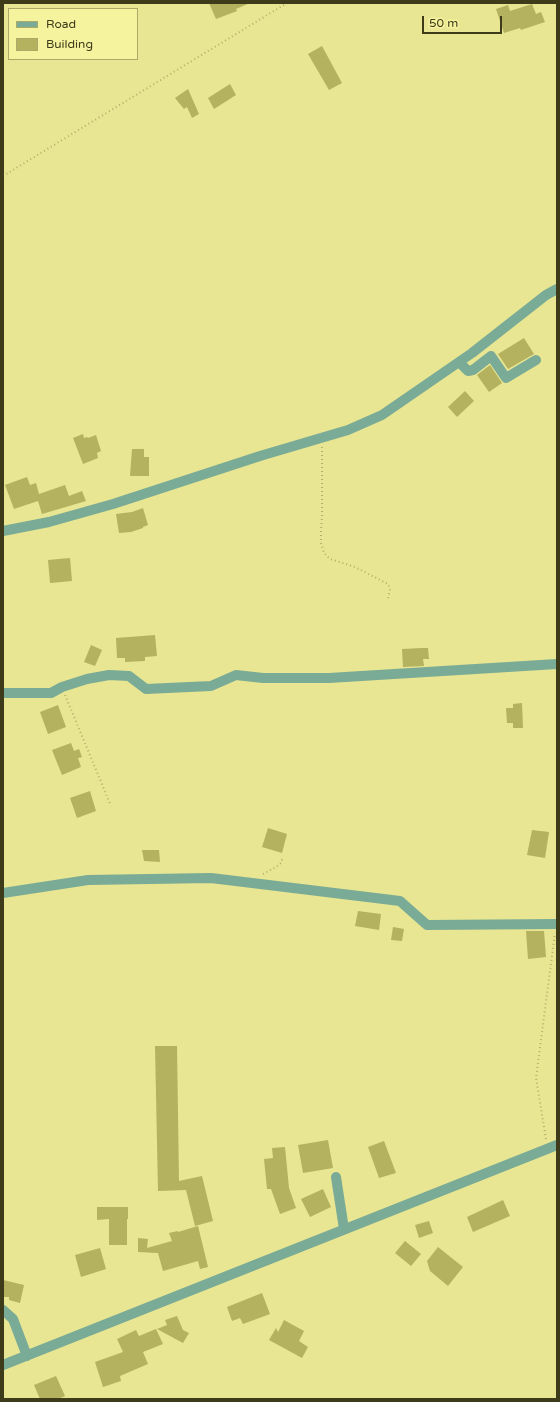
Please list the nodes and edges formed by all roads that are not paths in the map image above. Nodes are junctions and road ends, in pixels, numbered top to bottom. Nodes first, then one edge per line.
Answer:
1 (557, 289) edge
2 (536, 360) dead end
3 (459, 362) junction
4 (3, 531) edge
5 (557, 664) edge
6 (3, 693) edge
7 (3, 893) edge
8 (556, 924) edge
9 (552, 1147) edge
10 (336, 1177) dead end
11 (344, 1229) junction
12 (3, 1310) edge
13 (27, 1356) junction
14 (3, 1365) edge

1 - 3 street
2 - 3 street
3 - 4 street
5 - 6 street
7 - 8 street
9 - 11 street
10 - 11 street
11 - 13 street
12 - 13 street
13 - 14 street

